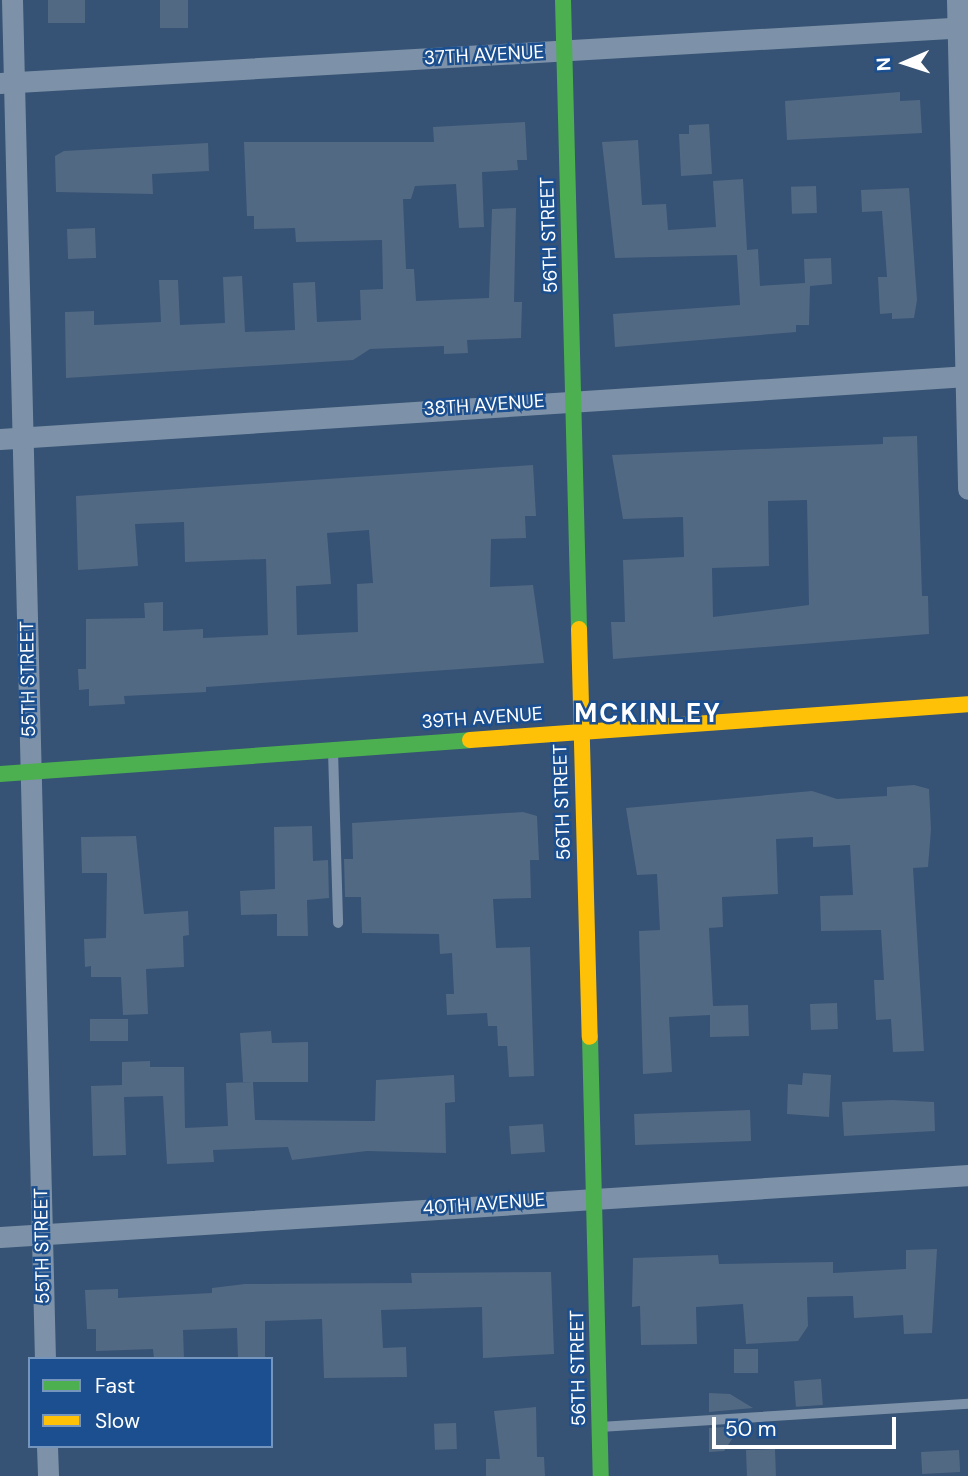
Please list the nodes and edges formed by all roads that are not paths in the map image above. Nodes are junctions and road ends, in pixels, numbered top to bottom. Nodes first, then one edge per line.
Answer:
1 (12, 0) edge
2 (563, 0) edge
3 (957, 0) edge
4 (963, 28) edge
5 (563, 50) junction
6 (8, 83) edge
7 (967, 376) edge
8 (575, 398) junction
9 (24, 438) junction
10 (0, 439) edge
11 (968, 489) edge
12 (968, 704) edge
13 (580, 731) junction
14 (332, 750) junction
15 (29, 773) junction
16 (0, 774) edge
17 (338, 923) dead end
18 (968, 1175) edge
19 (596, 1196) junction
20 (42, 1234) junction
21 (0, 1237) edge
22 (45, 1357) edge
23 (968, 1404) edge
24 (600, 1427) junction
25 (47, 1448) edge
26 (48, 1476) edge
27 (601, 1476) edge

1 - 6 street, 55TH STREET
2 - 5 street, 56TH STREET
3 - 4 street
4 - 5 street, 37TH AVENUE
4 - 7 street
5 - 6 street, 37TH AVENUE
5 - 8 street, 56TH STREET
6 - 9 street, 55TH STREET
7 - 8 street, 38TH AVENUE
7 - 11 street
8 - 9 street, 38TH AVENUE
8 - 13 street, 56TH STREET
9 - 10 street, 38TH AVENUE
9 - 15 street, 55TH STREET
12 - 13 street, 39TH AVENUE
13 - 14 street, 39TH AVENUE
13 - 19 street, 56TH STREET
14 - 15 street, 39TH AVENUE
14 - 17 lane
15 - 16 street, 39TH AVENUE
15 - 20 street, 55TH STREET
18 - 19 street, 40TH AVENUE
19 - 20 street, 40TH AVENUE
19 - 24 street, 56TH STREET
20 - 21 street, 40TH AVENUE
20 - 22 street, 55TH STREET
23 - 24 lane
24 - 27 street, 56TH STREET
25 - 26 street

